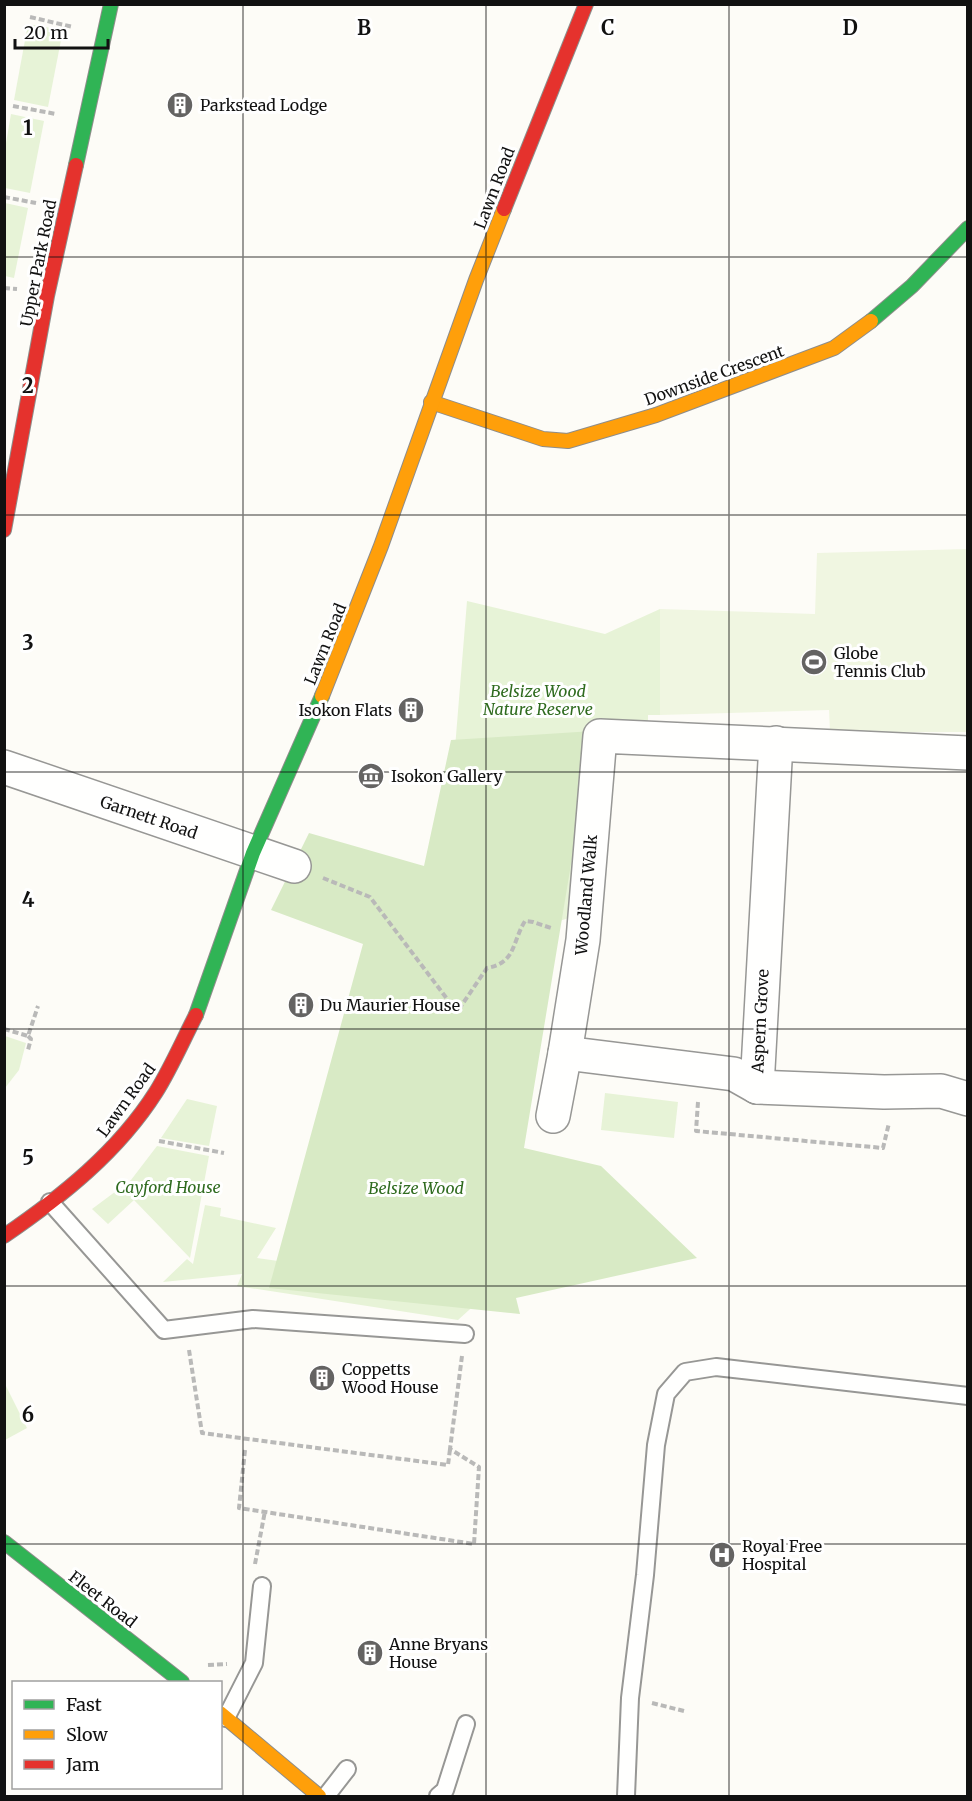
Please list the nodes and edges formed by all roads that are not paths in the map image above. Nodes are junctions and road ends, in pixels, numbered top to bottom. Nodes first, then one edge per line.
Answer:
1 (111, 4) edge
2 (586, 4) edge
3 (968, 228) edge
4 (431, 402) junction
5 (4, 415) edge
6 (24, 419) junction
7 (4, 531) edge
8 (764, 743) junction
9 (968, 753) edge
10 (4, 767) edge
11 (253, 853) junction
12 (294, 866) road end
13 (565, 1053) junction
14 (757, 1087) junction
15 (968, 1099) edge
16 (553, 1116) dead end
17 (50, 1202) junction
18 (4, 1236) edge
19 (465, 1334) road end
20 (968, 1396) edge
21 (4, 1542) edge
22 (262, 1586) road end
23 (179, 1681) edge
24 (223, 1715) edge
25 (466, 1724) dead end
26 (347, 1769) dead end
27 (319, 1797) edge
28 (326, 1797) edge
29 (438, 1797) edge
30 (626, 1797) edge

1 - 6 street, Upper Park Road
2 - 4 street, Lawn Road
3 - 4 street, Downside Crescent
4 - 11 street, Lawn Road
5 - 6 lane
6 - 7 street, Upper Park Road
8 - 9 street
8 - 13 street, Woodland Walk
8 - 14 street, Aspern Grove
10 - 11 street, Garnett Road
11 - 12 street, Garnett Road
11 - 17 street, Lawn Road
13 - 14 street
13 - 16 street, Woodland Walk
14 - 15 street, Aspern Grove
17 - 18 street, Lawn Road
17 - 19 lane
20 - 30 lane
21 - 23 street, Fleet Road
22 - 24 lane
24 - 27 street
25 - 29 lane
26 - 28 lane

